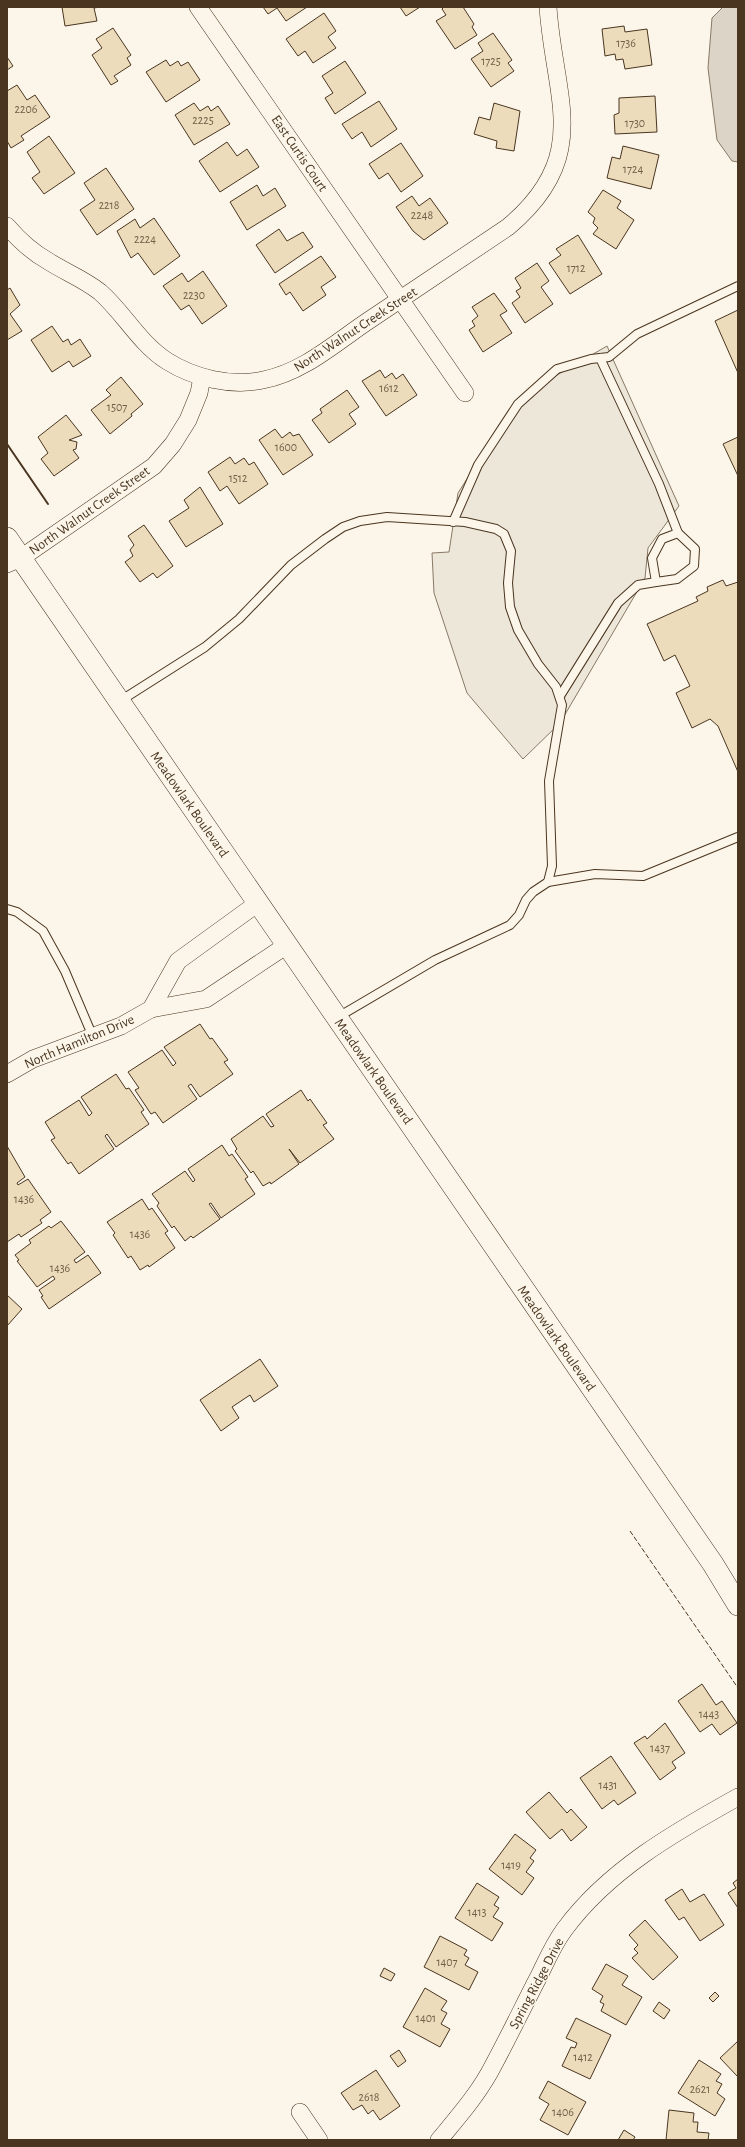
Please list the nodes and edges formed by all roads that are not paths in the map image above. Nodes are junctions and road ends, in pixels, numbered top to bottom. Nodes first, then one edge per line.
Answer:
1 (198, 7) edge
2 (548, 7) edge
3 (7, 226) edge
4 (738, 286) edge
5 (400, 300) junction
6 (600, 358) junction
7 (202, 378) junction
8 (465, 393) dead end
9 (453, 522) junction
10 (678, 533) junction
11 (7, 538) edge
12 (14, 561) edge
13 (656, 582) junction
14 (560, 696) junction
15 (120, 701) junction
16 (738, 837) edge
17 (548, 882) junction
18 (258, 903) junction
19 (7, 909) edge
20 (287, 945) junction
21 (151, 1009) junction
22 (337, 1018) junction
23 (93, 1037) junction
24 (7, 1074) edge
25 (738, 1605) edge
26 (738, 1797) edge
27 (300, 2112) dead end
28 (319, 2140) edge
29 (439, 2140) edge

1 - 5 street, East Curtis Court
2 - 5 street, North Walnut Creek Street
3 - 7 street
4 - 6 lane
5 - 7 street, North Walnut Creek Street
5 - 8 street, East Curtis Court
6 - 9 lane
6 - 10 lane
7 - 12 street, North Walnut Creek Street
9 - 14 lane
9 - 15 lane
10 - 13 lane
10 - 13 lane
11 - 12 street, Meadowlark Boulevard
12 - 15 street, Meadowlark Boulevard
13 - 14 lane
14 - 17 lane
15 - 18 street, Meadowlark Boulevard
16 - 17 lane
17 - 22 lane
18 - 20 street, Meadowlark Boulevard
18 - 21 street, North Hamilton Drive
19 - 23 lane
20 - 21 street, North Hamilton Drive
20 - 22 street, Meadowlark Boulevard
21 - 23 street, North Hamilton Drive
22 - 25 street, Meadowlark Boulevard
23 - 24 street, North Hamilton Drive
26 - 29 street, Spring Ridge Drive
27 - 28 street

